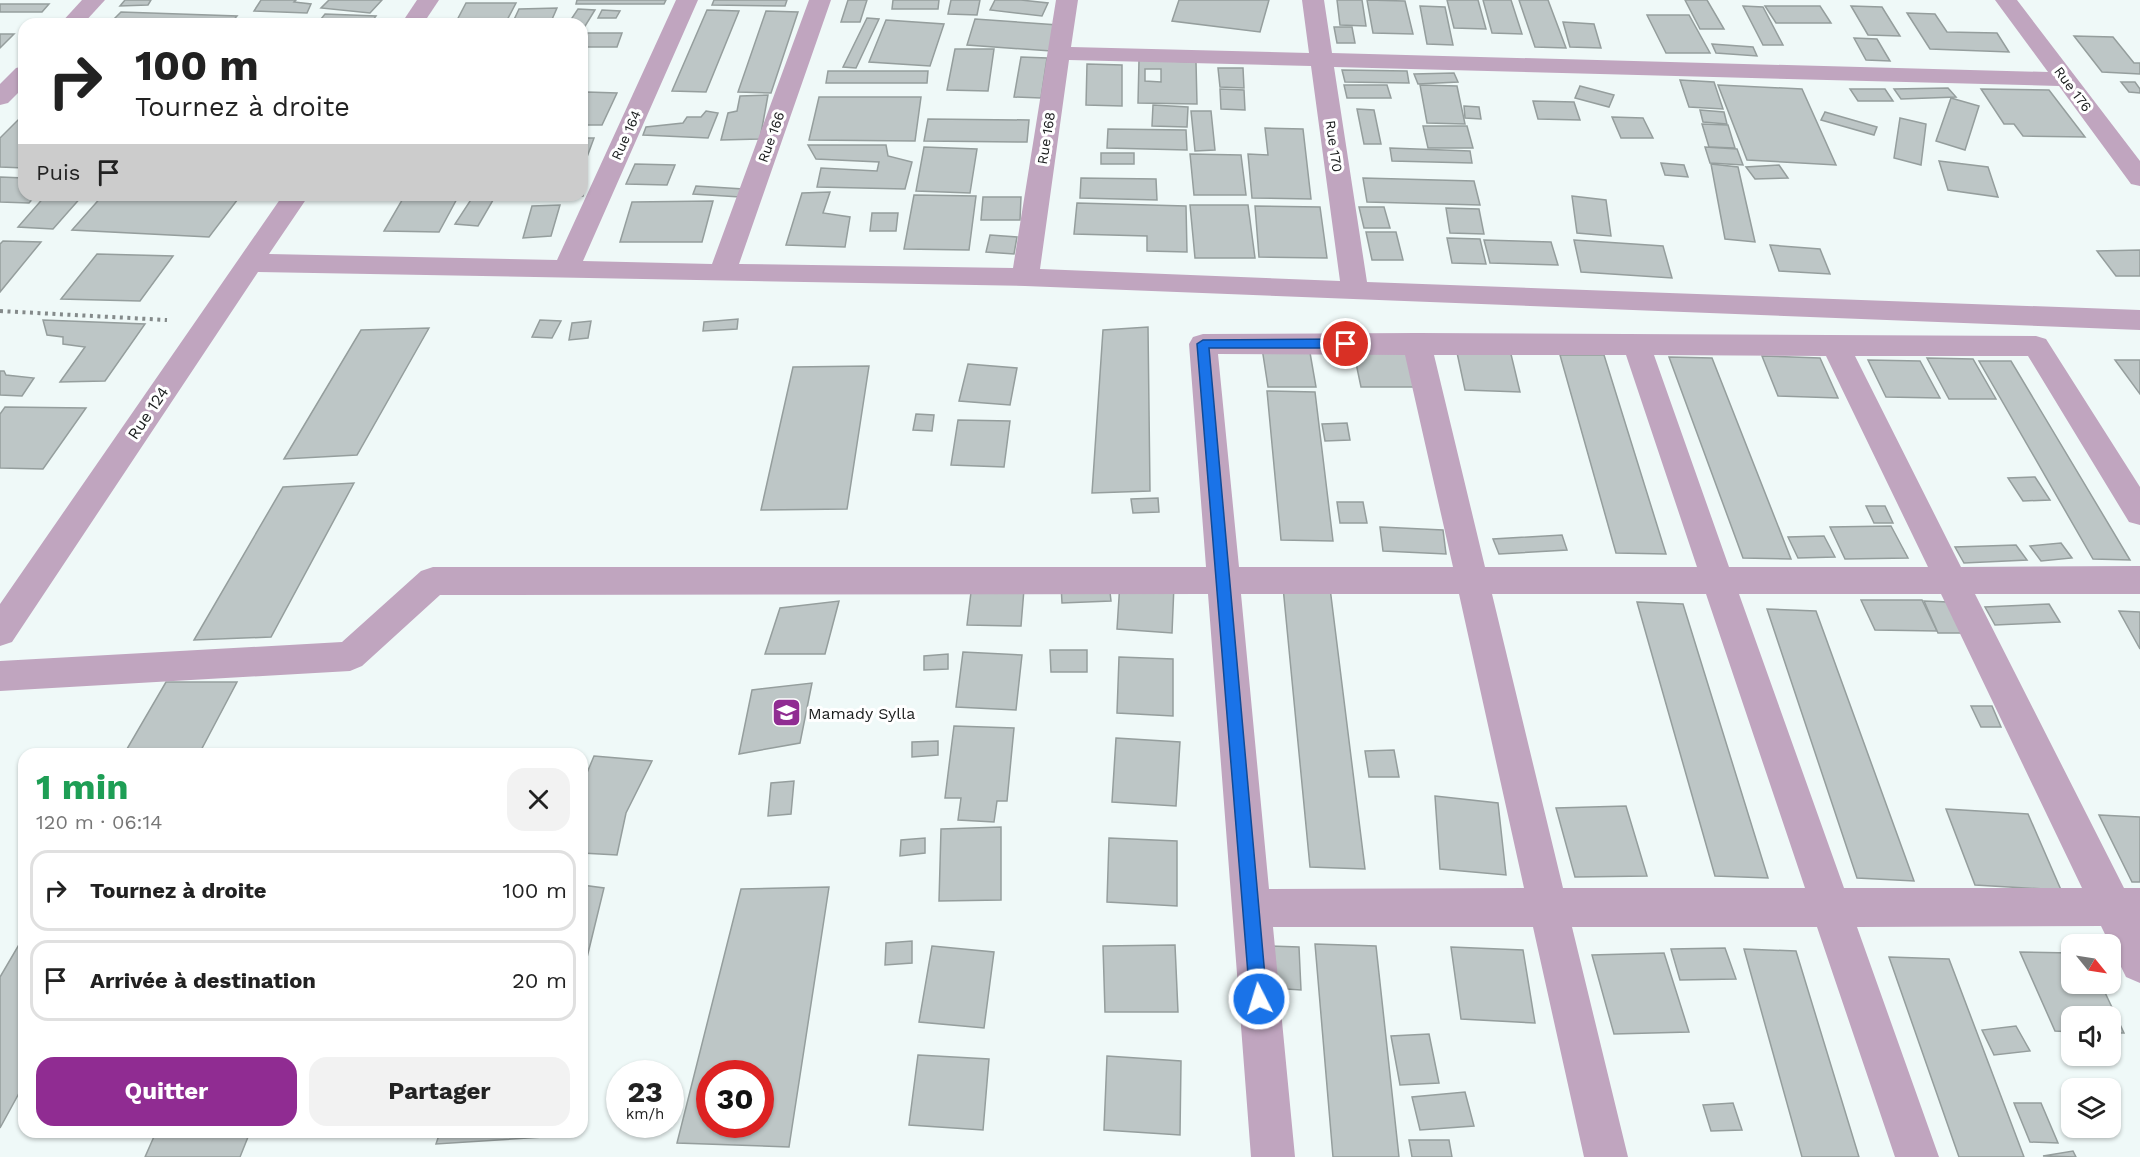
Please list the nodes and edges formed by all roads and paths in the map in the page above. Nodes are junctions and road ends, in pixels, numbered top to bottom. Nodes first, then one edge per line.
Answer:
1 (94, 0) edge
2 (428, 0) edge
3 (687, 0) edge
4 (820, 0) edge
5 (1067, 0) edge
6 (1313, 0) edge
7 (2006, 0) edge
8 (77, 18) edge
9 (416, 18) edge
10 (1059, 53) junction
11 (1321, 59) junction
12 (18, 79) edge
13 (2066, 79) junction
14 (0, 98) edge
15 (2140, 178) edge
16 (292, 201) edge
17 (250, 263) junction
18 (566, 270) junction
19 (722, 273) junction
20 (1025, 277) junction
21 (1355, 291) junction
22 (0, 310) edge
23 (2140, 320) edge
24 (209, 322) junction
25 (1417, 343) junction
26 (1636, 344) junction
27 (1835, 345) junction
28 (2140, 513) edge
29 (1472, 580) junction
30 (1951, 580) junction
31 (2140, 580) edge
32 (1223, 581) junction
33 (1717, 581) junction
34 (0, 632) edge
35 (0, 676) edge
36 (2126, 907) edge
37 (1251, 908) junction
38 (1548, 908) junction
39 (1831, 908) junction
40 (2140, 963) edge
41 (1273, 1157) edge
42 (1606, 1157) edge
43 (1917, 1157) edge

1 - 8 street
2 - 9 street
3 - 18 street, Rue 164
4 - 19 street, Rue 166
5 - 10 street, Rue 168
6 - 11 street, Rue 170
7 - 13 street, Rue 176
10 - 11 street
10 - 20 street, Rue 168
11 - 13 street
11 - 21 street, Rue 170
12 - 14 street
13 - 15 street, Rue 176
16 - 17 street, Rue 124
17 - 18 street
17 - 24 street, Rue 124
18 - 19 street
19 - 20 street
20 - 21 street
21 - 23 street
22 - 24 path
24 - 34 street, Rue 124
25 - 26 street
25 - 29 street
25 - 32 street
26 - 27 street
26 - 33 street
27 - 28 street
27 - 30 street
29 - 32 street
29 - 33 street
29 - 38 street
30 - 31 street
30 - 33 street
30 - 36 street
32 - 35 street
32 - 37 street
33 - 39 street
36 - 39 street
36 - 40 street
37 - 38 street
37 - 41 street
38 - 39 street
38 - 42 street
39 - 43 street

